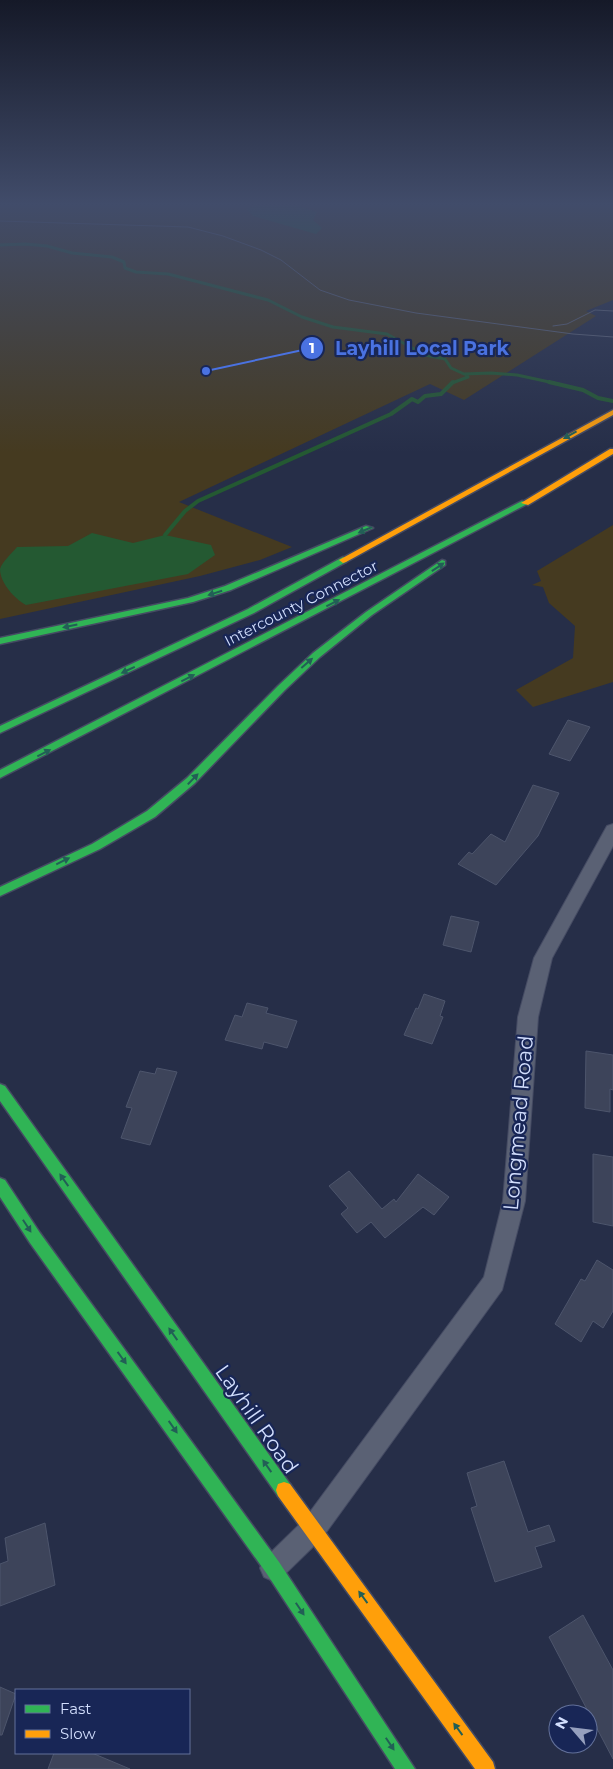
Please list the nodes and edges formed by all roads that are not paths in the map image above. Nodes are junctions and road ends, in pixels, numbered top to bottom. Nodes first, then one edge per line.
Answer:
1 (613, 412) edge
2 (613, 451) edge
3 (506, 470) junction
4 (529, 501) junction
5 (398, 516) dead end
6 (381, 524) dead end
7 (472, 543) dead end
8 (449, 559) dead end
9 (0, 641) edge
10 (0, 730) edge
11 (0, 774) edge
12 (613, 830) edge
13 (19, 882) junction
14 (0, 892) edge
15 (0, 900) edge
16 (0, 1090) edge
17 (0, 1185) edge
18 (313, 1529) junction
19 (273, 1568) junction
20 (406, 1769) edge
21 (486, 1769) edge

1 -> 3 main road, Intercounty Connector
2 - 4 main road, Intercounty Connector
3 - 5 main road
3 -> 10 main road, Intercounty Connector
4 - 7 main road
11 -> 4 main road, Intercounty Connector
6 -> 9 main road
13 -> 8 main road
12 - 18 street, Longmead Road
13 - 14 main road
13 - 15 main road
18 -> 16 main road, Layhill Road
17 -> 19 main road
18 - 19 street, Longmead Road
21 -> 18 main road, Layhill Road
19 -> 20 main road

